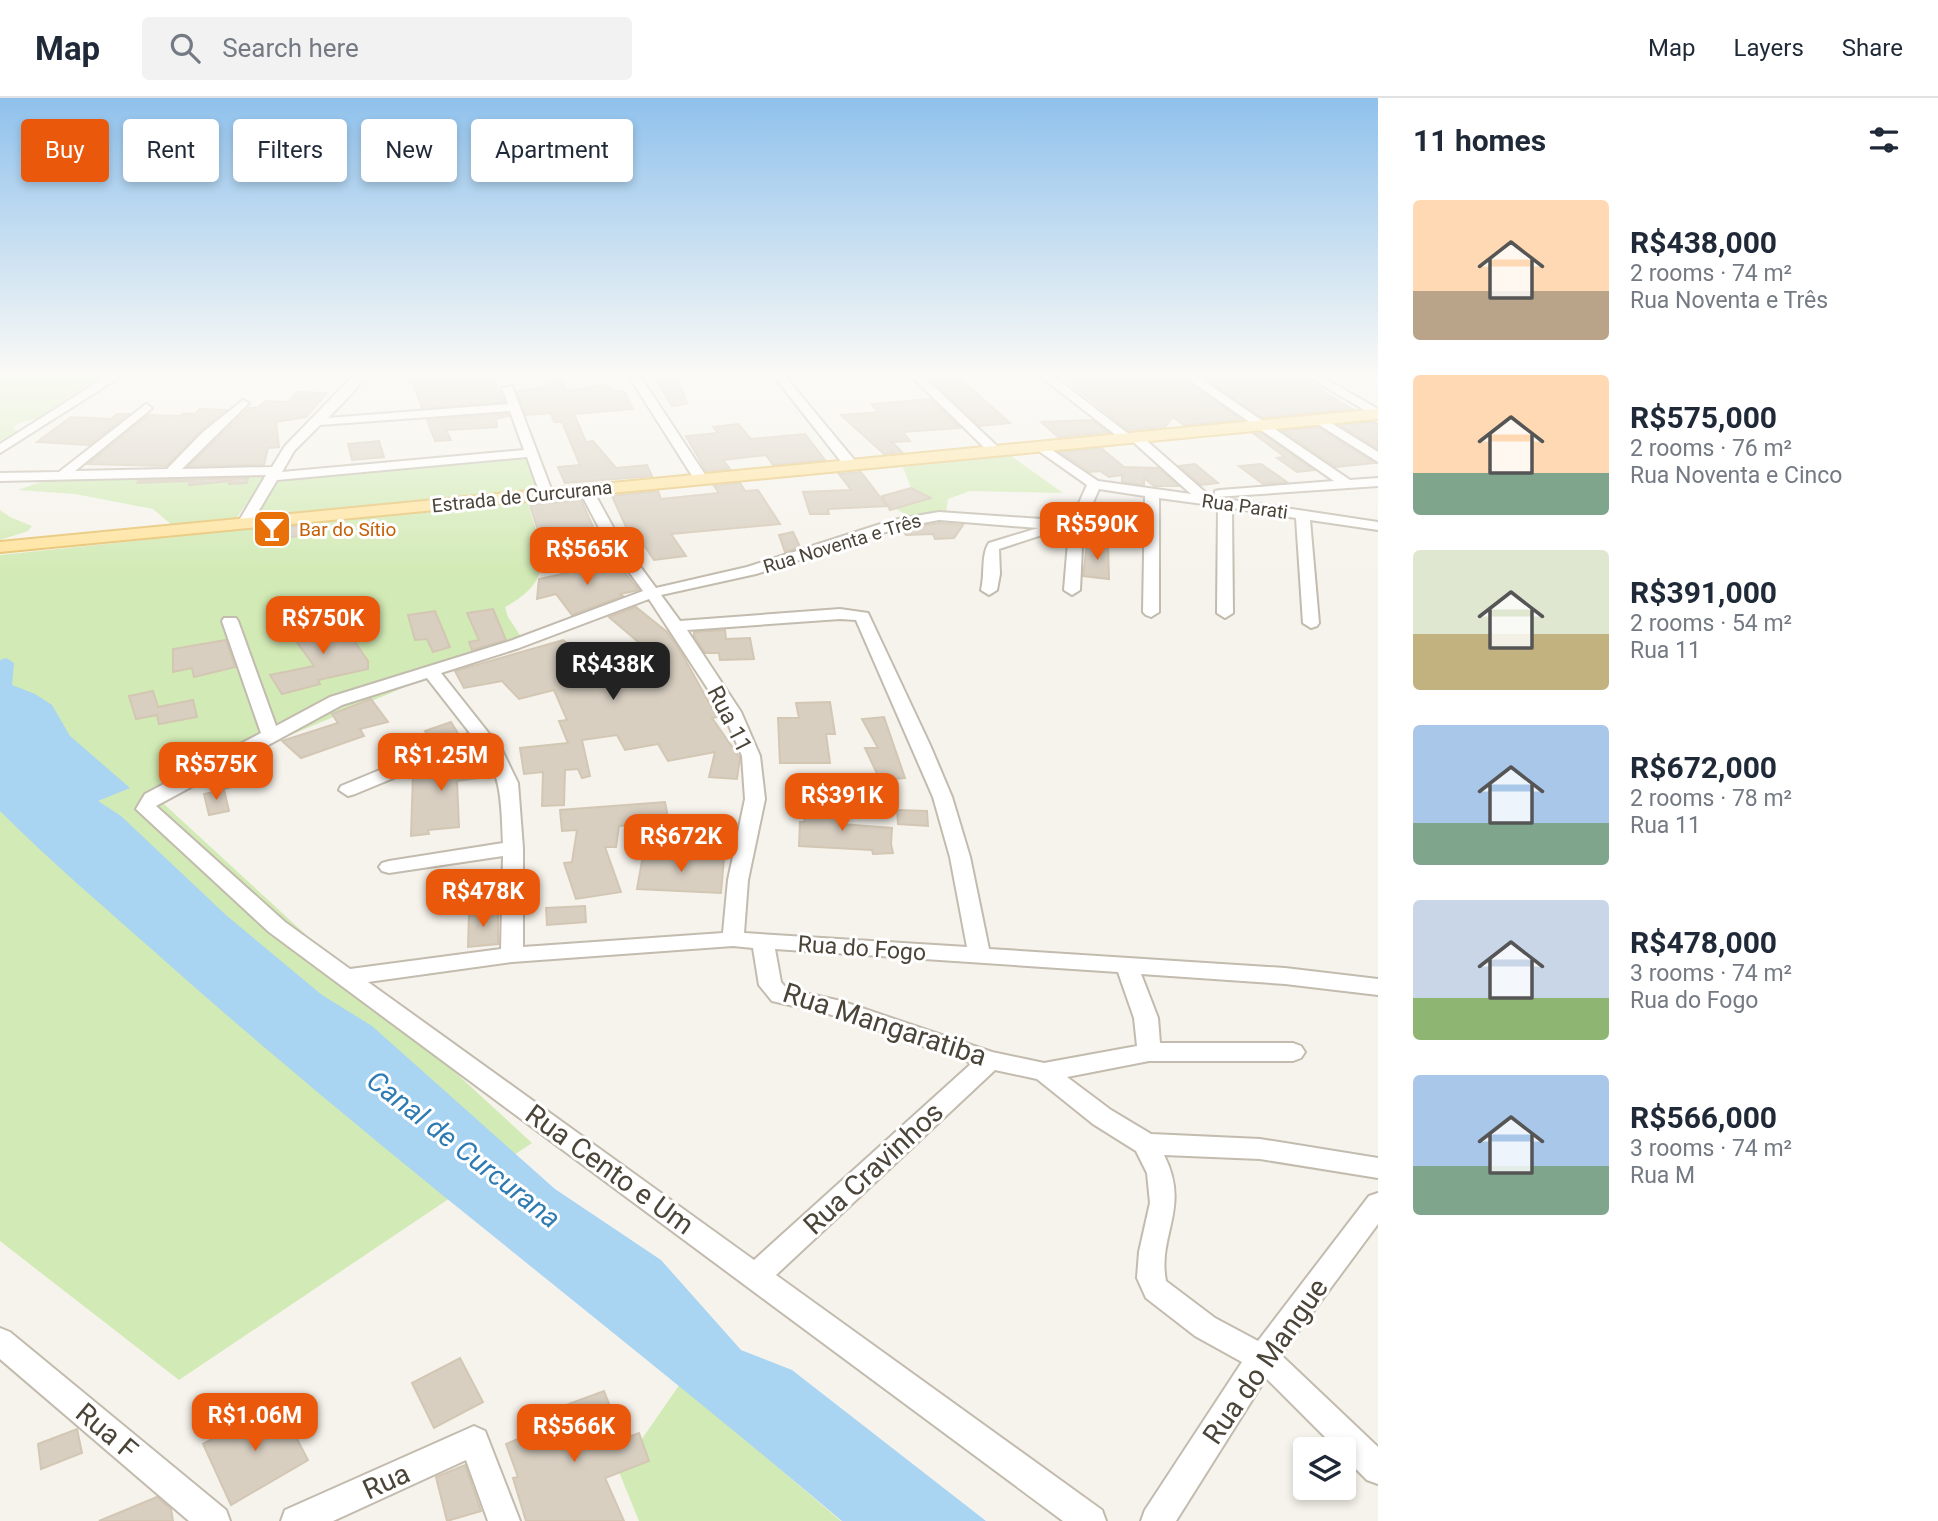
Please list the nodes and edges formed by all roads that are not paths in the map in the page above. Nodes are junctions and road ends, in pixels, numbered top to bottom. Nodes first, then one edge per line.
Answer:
1 (104, 441) edge
2 (201, 441) edge
3 (297, 441) edge
4 (528, 441) edge
5 (677, 441) edge
6 (832, 441) edge
7 (985, 441) edge
8 (1086, 441) edge
9 (1135, 441) edge
10 (1285, 441) edge
11 (1353, 441) edge
12 (1040, 446) junction
13 (994, 450) junction
14 (533, 453) junction
15 (1378, 458) edge
16 (851, 465) junction
17 (172, 472) junction
18 (273, 474) junction
19 (63, 475) junction
20 (0, 477) edge
21 (701, 478) junction
22 (1378, 482) edge
23 (1094, 484) junction
24 (1348, 485) junction
25 (586, 491) junction
26 (546, 494) junction
27 (1152, 494) junction
28 (1200, 495) junction
29 (1181, 497) junction
30 (1225, 502) junction
31 (1303, 514) junction
32 (244, 524) junction
33 (1076, 525) junction
34 (1059, 526) junction
35 (1378, 526) edge
36 (0, 547) edge
37 (989, 590) dead end
38 (1072, 590) dead end
39 (652, 593) junction
40 (1151, 612) dead end
41 (1225, 613) dead end
42 (230, 621) dead end
43 (1311, 623) dead end
44 (676, 626) junction
45 (430, 671) junction
46 (270, 734) junction
47 (481, 736) junction
48 (348, 790) dead end
49 (147, 802) joint
50 (513, 848) junction
51 (389, 867) dead end
52 (733, 939) junction
53 (763, 941) junction
54 (512, 955) junction
55 (979, 956) junction
56 (1128, 968) junction
57 (346, 977) junction
58 (1378, 987) edge
59 (1149, 1052) junction
60 (1293, 1052) dead end
61 (990, 1060) junction
62 (1044, 1072) junction
63 (1146, 1143) junction
64 (1378, 1168) edge
65 (1378, 1204) edge
66 (756, 1276) junction
67 (0, 1341) edge
68 (1262, 1358) junction
69 (1378, 1469) edge
70 (214, 1521) edge
71 (297, 1521) edge
72 (504, 1521) edge
73 (1090, 1521) edge
74 (1157, 1521) edge

1 - 19 street
2 - 17 street
3 - 18 street
4 - 14 street
5 - 21 street
6 - 16 street
7 - 13 street
8 - 12 main road, Estrada de Curcurana
9 - 28 street
10 - 24 street
11 - 15 street
12 - 13 main road, Estrada de Curcurana
12 - 23 street, Rua Parati
13 - 16 main road, Estrada de Curcurana
14 - 18 street
14 - 26 street
16 - 21 main road, Estrada de Curcurana
17 - 18 street
17 - 19 street
18 - 32 street
19 - 20 street
21 - 25 main road, Estrada de Curcurana
22 - 24 street
23 - 27 street, Rua Parati
23 - 33 street
24 - 28 street
25 - 26 main road, Estrada de Curcurana
25 - 39 street, Rua 11
26 - 32 main road, Estrada de Curcurana
27 - 29 street, Rua Parati
27 - 40 street
28 - 29 street
29 - 30 street, Rua Parati
30 - 31 street, Rua Parati
30 - 41 street
31 - 35 street, Rua Parati
31 - 43 street
32 - 36 main road, Estrada de Curcurana
33 - 34 street, Rua Noventa e Três
33 - 38 street
34 - 37 street
34 - 39 street, Rua Noventa e Três
39 - 44 street, Rua 11
39 - 45 street, Rua Noventa e Três
42 - 46 street
44 - 52 street, Rua 11
44 - 55 street
45 - 46 street, Rua Noventa e Três
45 - 47 street
46 - 49 street, Rua Noventa e Três
47 - 48 street
47 - 50 street
49 - 57 street, Rua Cento e Um
50 - 51 street
50 - 54 street
52 - 53 street, Rua do Fogo
52 - 54 street, Rua do Fogo
53 - 55 street, Rua do Fogo
53 - 61 street, Rua Mangaratiba
54 - 57 street, Rua do Fogo
55 - 56 street, Rua do Fogo
56 - 58 street, Rua do Fogo
56 - 59 street
57 - 66 street, Rua Cento e Um
59 - 60 street, Rua Mangaratiba
59 - 62 street, Rua Mangaratiba
61 - 62 street, Rua Mangaratiba
61 - 66 street, Rua Cravinhos
62 - 63 street, Rua Mangaratiba
63 - 64 street, Rua Mangaratiba
63 - 68 street
65 - 68 street, Rua do Mangue
66 - 73 street, Rua Cento e Um
67 - 70 street, Rua F
68 - 69 street
68 - 74 street, Rua do Mangue
71 - 72 street, Rua

